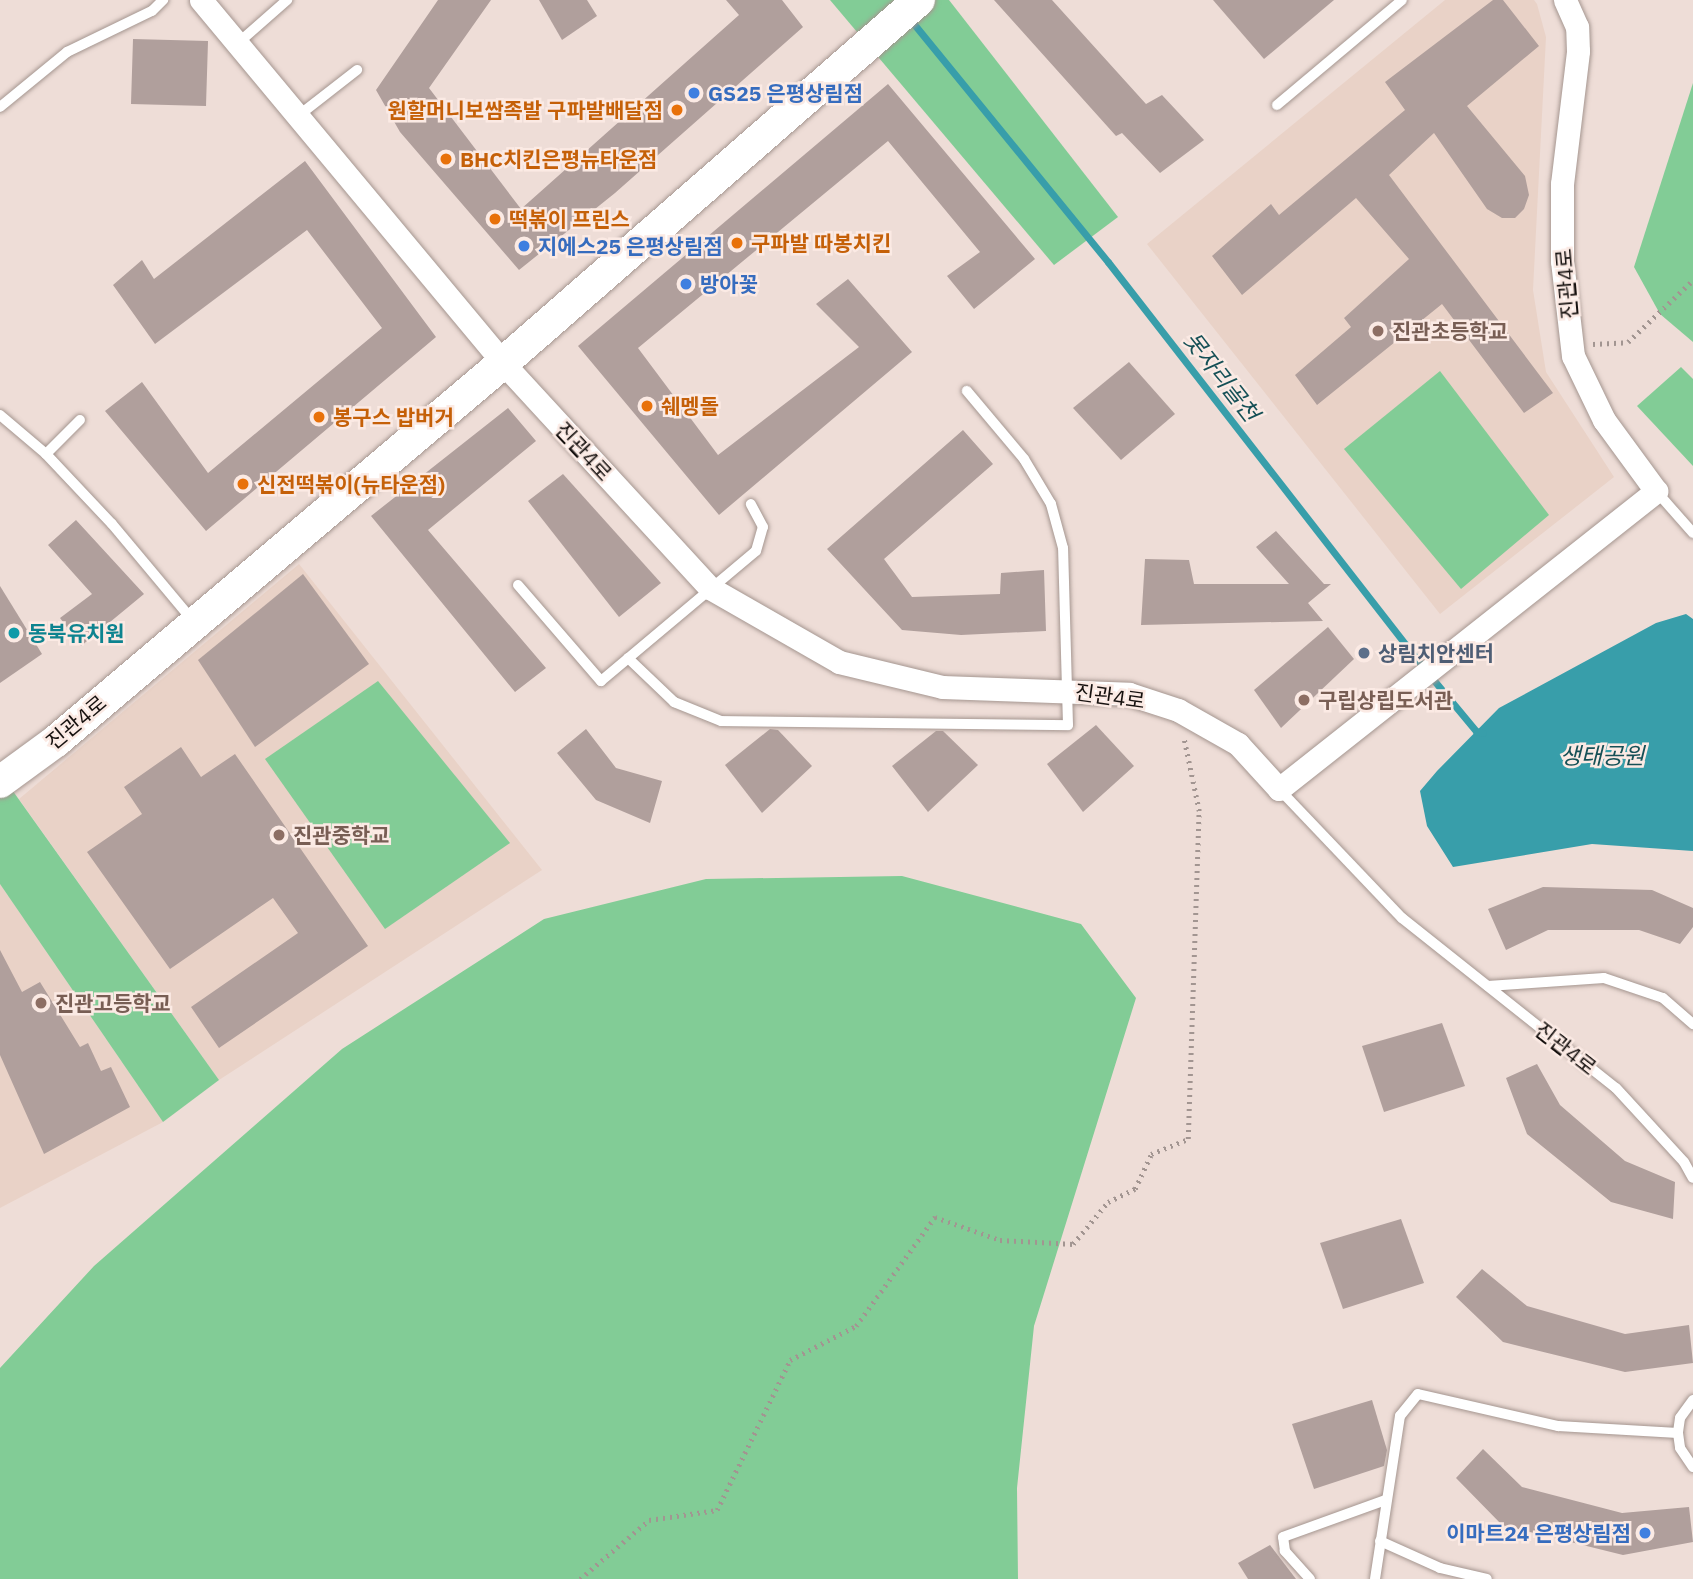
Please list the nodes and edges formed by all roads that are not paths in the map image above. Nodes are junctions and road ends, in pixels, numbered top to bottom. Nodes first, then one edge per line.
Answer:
1 (163, 0) edge
2 (201, 0) edge
3 (287, 0) edge
4 (919, 0) edge
5 (1402, 0) edge
6 (1565, 0) edge
7 (237, 44) junction
8 (357, 70) dead end
9 (1276, 105) dead end
10 (0, 107) edge
11 (298, 116) junction
12 (503, 363) junction
13 (967, 391) dead end
14 (0, 415) edge
15 (80, 420) dead end
16 (47, 454) junction
17 (1656, 491) junction
18 (751, 504) dead end
19 (1693, 533) edge
20 (518, 585) dead end
21 (710, 588) junction
22 (194, 622) junction
23 (628, 658) junction
24 (1069, 690) junction
25 (0, 782) edge
26 (1279, 789) junction
27 (1488, 986) junction
28 (1693, 1024) edge
29 (1693, 1178) edge
30 (1693, 1400) edge
31 (1678, 1433) junction
32 (1693, 1467) edge
33 (1386, 1500) junction
34 (1380, 1541) junction
35 (1441, 1573) edge
36 (1310, 1579) edge
37 (1375, 1579) edge
38 (1487, 1579) edge

1 - 10 lane
2 - 7 street
3 - 7 lane
4 - 12 street, 진관4로
5 - 9 lane
6 - 17 street, 진관4로
7 - 11 street
8 - 11 lane
11 - 12 street
12 - 21 street, 진관4로
12 - 22 street, 진관4로
13 - 24 lane
14 - 16 lane
15 - 16 lane
16 - 22 lane
17 - 19 lane, 진관4로
17 - 26 street
18 - 21 lane
20 - 23 lane
21 - 23 lane
21 - 24 street, 진관4로
22 - 25 street, 진관4로
23 - 24 lane
24 - 26 street, 진관4로
26 - 27 lane, 진관4로
27 - 28 lane
27 - 29 lane, 진관4로
30 - 31 lane
31 - 32 lane
31 - 33 lane
33 - 34 lane
33 - 36 lane
34 - 35 lane
34 - 37 lane
35 - 38 lane

